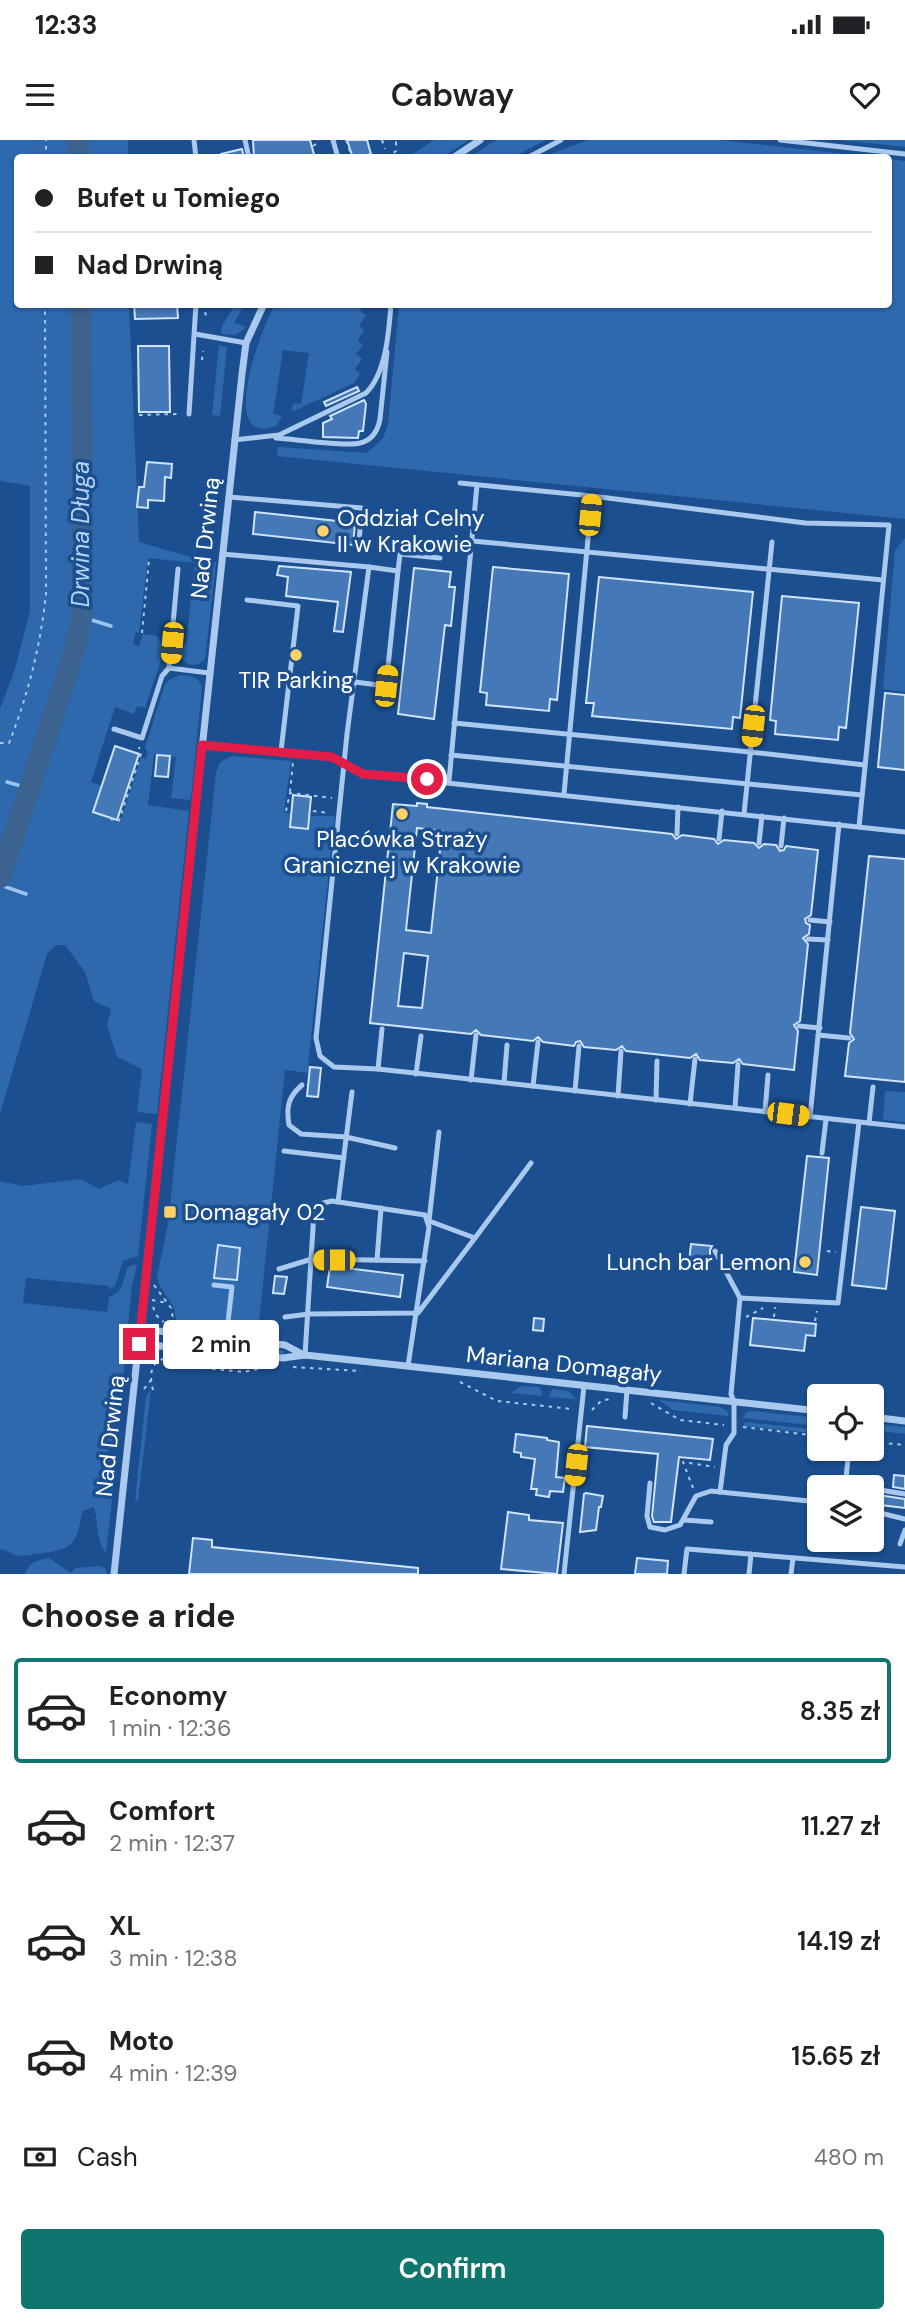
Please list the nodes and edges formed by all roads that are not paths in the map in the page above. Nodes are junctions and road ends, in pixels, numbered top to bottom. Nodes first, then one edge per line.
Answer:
1 (480, 140) edge
2 (561, 140) edge
3 (780, 140) edge
4 (459, 154) edge
5 (535, 154) edge
6 (905, 154) edge
7 (196, 308) edge
8 (262, 308) edge
9 (391, 308) edge
10 (195, 334) junction
11 (246, 343) junction
12 (387, 349) junction
13 (189, 414) dead end
14 (262, 437) junction
15 (234, 440) junction
16 (460, 483) dead end
17 (477, 485) junction
18 (592, 496) junction
19 (229, 497) junction
20 (359, 541) dead end
21 (472, 541) junction
22 (772, 542) dead end
23 (587, 552) junction
24 (222, 554) junction
25 (440, 558) dead end
26 (369, 567) junction
27 (178, 569) dead end
28 (398, 571) junction
29 (769, 571) junction
30 (883, 580) junction
31 (247, 600) dead end
32 (169, 668) junction
33 (209, 673) junction
34 (355, 682) junction
35 (454, 723) junction
36 (114, 729) dead end
37 (570, 734) junction
38 (202, 745) junction
39 (281, 751) junction
40 (750, 752) junction
41 (451, 755) junction
42 (345, 763) junction
43 (865, 765) junction
44 (567, 766) junction
45 (449, 781) junction
46 (747, 784) junction
47 (564, 794) junction
48 (862, 795) junction
49 (678, 807) junction
50 (722, 811) junction
51 (744, 814) junction
52 (762, 816) junction
53 (784, 818) junction
54 (839, 824) junction
55 (859, 827) junction
56 (905, 832) edge
57 (677, 834) dead end
58 (719, 839) dead end
59 (759, 843) dead end
60 (781, 846) dead end
61 (810, 920) dead end
62 (830, 922) junction
63 (808, 939) dead end
64 (828, 940) junction
65 (799, 1026) dead end
66 (382, 1029) dead end
67 (819, 1031) junction
68 (477, 1035) dead end
69 (421, 1036) dead end
70 (849, 1038) dead end
71 (538, 1042) dead end
72 (507, 1045) dead end
73 (579, 1046) dead end
74 (621, 1051) dead end
75 (695, 1059) dead end
76 (657, 1061) dead end
77 (738, 1064) dead end
78 (378, 1069) junction
79 (416, 1073) junction
80 (768, 1075) dead end
81 (471, 1080) junction
82 (504, 1083) junction
83 (302, 1084) dead end
84 (533, 1086) junction
85 (873, 1087) dead end
86 (575, 1091) junction
87 (352, 1093) dead end
88 (618, 1096) junction
89 (656, 1100) junction
90 (691, 1104) junction
91 (735, 1108) junction
92 (765, 1112) junction
93 (810, 1117) junction
94 (826, 1119) junction
95 (859, 1122) junction
96 (869, 1124) junction
97 (905, 1128) edge
98 (439, 1132) dead end
99 (346, 1137) junction
100 (395, 1147) dead end
101 (284, 1151) dead end
102 (822, 1153) dead end
103 (344, 1158) junction
104 (530, 1163) dead end
105 (338, 1202) junction
106 (381, 1208) junction
107 (429, 1221) junction
108 (475, 1238) junction
109 (715, 1251) dead end
110 (312, 1259) junction
111 (377, 1260) junction
112 (425, 1261) junction
113 (279, 1269) dead end
114 (214, 1285) dead end
115 (740, 1298) junction
116 (418, 1313) junction
117 (309, 1314) junction
118 (285, 1317) dead end
119 (140, 1329) junction
120 (226, 1339) junction
121 (139, 1344) junction
122 (305, 1355) junction
123 (408, 1366) junction
124 (584, 1386) junction
125 (627, 1391) junction
126 (734, 1402) junction
127 (807, 1410) edge
128 (625, 1417) dead end
129 (884, 1418) edge
130 (905, 1421) edge
131 (650, 1483) dead end
132 (884, 1491) edge
133 (720, 1492) junction
134 (905, 1494) edge
135 (807, 1501) edge
136 (884, 1514) edge
137 (905, 1519) edge
138 (684, 1520) junction
139 (711, 1522) dead end
140 (905, 1530) edge
141 (900, 1544) dead end
142 (751, 1554) junction
143 (793, 1558) junction
144 (905, 1567) edge
145 (114, 1574) edge
146 (564, 1574) edge
147 (684, 1574) edge
148 (749, 1574) edge
149 (792, 1574) edge

1 - 4 street
2 - 5 lane
3 - 6 lane
7 - 10 lane
8 - 11 street, Nad Drwiną
9 - 12 lane
10 - 11 lane
10 - 13 lane
11 - 15 street, Nad Drwiną
12 - 14 lane
12 - 14 lane
14 - 15 lane
15 - 19 street, Nad Drwiną
16 - 17 lane
17 - 18 lane
17 - 21 lane
18 - 23 lane
18 - 30 lane
19 - 20 lane
19 - 24 street, Nad Drwiną
21 - 23 lane
21 - 35 lane
22 - 29 lane
23 - 29 lane
23 - 37 lane
24 - 26 lane
24 - 33 street, Nad Drwiną
25 - 28 lane
26 - 28 lane
26 - 34 lane
27 - 32 lane
28 - 34 lane
29 - 30 lane
29 - 40 lane
30 - 43 lane
31 - 39 lane
32 - 33 lane
32 - 36 lane
33 - 38 street, Nad Drwiną
34 - 42 lane
35 - 37 lane
35 - 41 lane
37 - 40 lane
37 - 44 lane
38 - 39 lane
38 - 119 street, Nad Drwiną
39 - 42 lane
40 - 43 lane
40 - 46 lane
41 - 44 lane
41 - 45 lane
42 - 45 lane
42 - 78 lane
43 - 48 lane
44 - 46 lane
44 - 47 lane
45 - 47 lane
46 - 48 lane
46 - 51 lane
47 - 49 lane
48 - 55 lane
49 - 50 lane
49 - 57 lane
50 - 51 lane
50 - 58 lane
51 - 52 lane
52 - 53 lane
52 - 59 lane
53 - 54 lane
53 - 60 lane
54 - 55 lane
54 - 62 lane
55 - 56 lane
61 - 62 lane
62 - 64 lane
63 - 64 lane
64 - 67 lane
65 - 67 lane
66 - 78 lane
67 - 70 lane
67 - 93 lane
68 - 81 lane
69 - 79 lane
71 - 84 lane
72 - 82 lane
73 - 86 lane
74 - 88 lane
75 - 90 lane
76 - 89 lane
77 - 91 lane
78 - 79 lane
79 - 81 lane
80 - 92 lane
81 - 82 lane
82 - 84 lane
83 - 99 lane
84 - 86 lane
85 - 96 lane
86 - 88 lane
87 - 99 lane
88 - 89 lane
89 - 90 lane
90 - 91 lane
91 - 92 lane
92 - 93 lane
93 - 94 lane
94 - 95 lane
94 - 102 lane
95 - 96 lane
95 - 115 lane
96 - 97 lane
98 - 107 lane
99 - 100 lane
99 - 103 lane
101 - 103 lane
103 - 105 lane
104 - 108 lane
105 - 106 lane
105 - 110 lane
106 - 107 lane
106 - 111 lane
107 - 108 lane
107 - 112 lane
108 - 116 lane
109 - 115 lane
110 - 111 lane
110 - 113 lane
110 - 117 lane
111 - 112 lane
112 - 116 lane
114 - 120 lane
115 - 126 lane
116 - 117 lane
116 - 123 lane
117 - 118 lane
117 - 122 lane
119 - 120 street, Mariana Domagały
119 - 121 street, Nad Drwiną
120 - 122 street, Mariana Domagały
121 - 122 street, Mariana Domagały
121 - 145 street, Nad Drwiną
122 - 123 street, Mariana Domagały
123 - 124 street, Mariana Domagały
124 - 125 street, Mariana Domagały
124 - 146 lane
125 - 126 street, Mariana Domagały
125 - 128 lane
126 - 127 street, Mariana Domagały
126 - 133 lane
129 - 130 street
131 - 138 lane
132 - 134 lane
133 - 135 lane
133 - 138 lane
136 - 137 lane
138 - 139 lane
140 - 141 lane
142 - 143 lane
142 - 147 lane
142 - 148 lane
143 - 144 lane
143 - 149 lane

